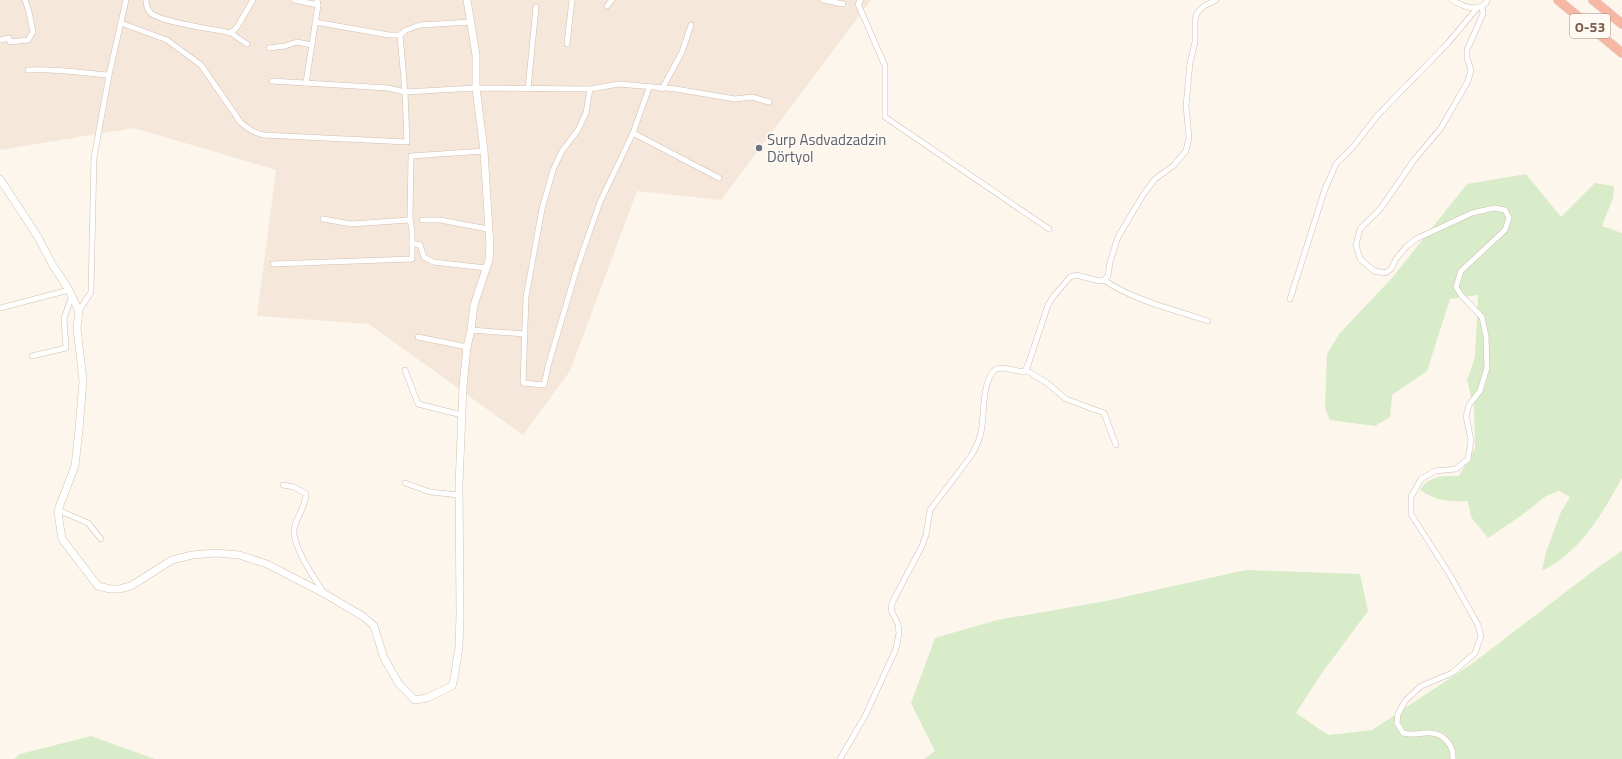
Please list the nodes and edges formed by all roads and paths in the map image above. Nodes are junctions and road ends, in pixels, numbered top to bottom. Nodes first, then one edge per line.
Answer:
1 (25, 0) edge
2 (126, 0) edge
3 (146, 0) edge
4 (253, 0) edge
5 (294, 0) edge
6 (467, 0) edge
7 (572, 0) edge
8 (612, 0) edge
9 (823, 0) edge
10 (861, 0) edge
11 (1216, 0) edge
12 (1452, 0) edge
13 (1486, 0) edge
14 (1553, 0) edge
15 (1558, 0) edge
16 (1593, 0) edge
17 (317, 2) edge
18 (843, 4) dead end
19 (607, 6) dead end
20 (536, 7) dead end
21 (1480, 7) junction
22 (315, 22) junction
23 (471, 22) junction
24 (122, 23) junction
25 (1622, 24) edge
26 (691, 25) dead end
27 (231, 33) junction
28 (400, 35) junction
29 (1606, 38) junction
30 (0, 40) edge
31 (247, 44) dead end
32 (567, 44) dead end
33 (312, 45) junction
34 (270, 48) dead end
35 (1622, 53) edge
36 (28, 70) dead end
37 (109, 75) junction
38 (272, 81) dead end
39 (306, 83) junction
40 (476, 88) junction
41 (649, 88) junction
42 (528, 89) junction
43 (590, 89) junction
44 (662, 89) junction
45 (405, 92) junction
46 (769, 102) dead end
47 (633, 133) junction
48 (484, 151) junction
49 (719, 178) dead end
50 (0, 179) edge
51 (324, 219) dead end
52 (410, 220) junction
53 (422, 220) dead end
54 (488, 229) junction
55 (1049, 229) dead end
56 (412, 243) junction
57 (273, 264) dead end
58 (486, 268) junction
59 (1104, 280) junction
60 (70, 293) junction
61 (1290, 299) dead end
62 (0, 308) edge
63 (79, 311) junction
64 (1208, 321) dead end
65 (471, 330) junction
66 (525, 334) junction
67 (418, 337) dead end
68 (467, 347) junction
69 (32, 356) dead end
70 (405, 370) dead end
71 (1024, 372) junction
72 (462, 415) junction
73 (1116, 444) dead end
74 (405, 483) dead end
75 (283, 485) dead end
76 (459, 496) junction
77 (58, 510) junction
78 (101, 539) dead end
79 (325, 594) junction
80 (840, 759) edge
81 (1453, 759) edge

1 - 30 street
2 - 24 street
3 - 27 street
4 - 27 street
5 - 17 street
6 - 23 street
7 - 32 street
8 - 19 street
9 - 18 street
10 - 55 street
11 - 59 street
12 - 21 street
13 - 21 street
14 - 29 highway
15 - 29 highway, O-53
16 - 25 highway, O-53
17 - 22 street
20 - 42 street
21 - 61 street
21 - 81 street
22 - 28 street
22 - 33 street
23 - 28 street
23 - 40 street
24 - 37 street
24 - 45 street
26 - 44 street
27 - 31 street
28 - 45 street
29 - 35 highway, O-53
33 - 34 street
33 - 39 street
36 - 37 street
37 - 63 street
38 - 39 street
39 - 45 street
40 - 42 street
40 - 45 street
40 - 48 street
41 - 43 street
41 - 44 street
41 - 47 street
42 - 43 street
43 - 66 street
44 - 46 street
47 - 49 street
47 - 66 street
48 - 52 street
48 - 54 street
50 - 60 street
51 - 52 street
52 - 56 street
53 - 54 street
54 - 58 street
56 - 57 street
56 - 58 street
58 - 65 street
59 - 64 street
59 - 71 street
60 - 62 street
60 - 63 street
60 - 69 street
63 - 77 street
65 - 66 street
65 - 68 street
67 - 68 street
68 - 72 street
70 - 72 street
71 - 73 street
71 - 80 street
72 - 76 street
74 - 76 street
75 - 79 street
76 - 79 street
77 - 78 street
77 - 79 street

